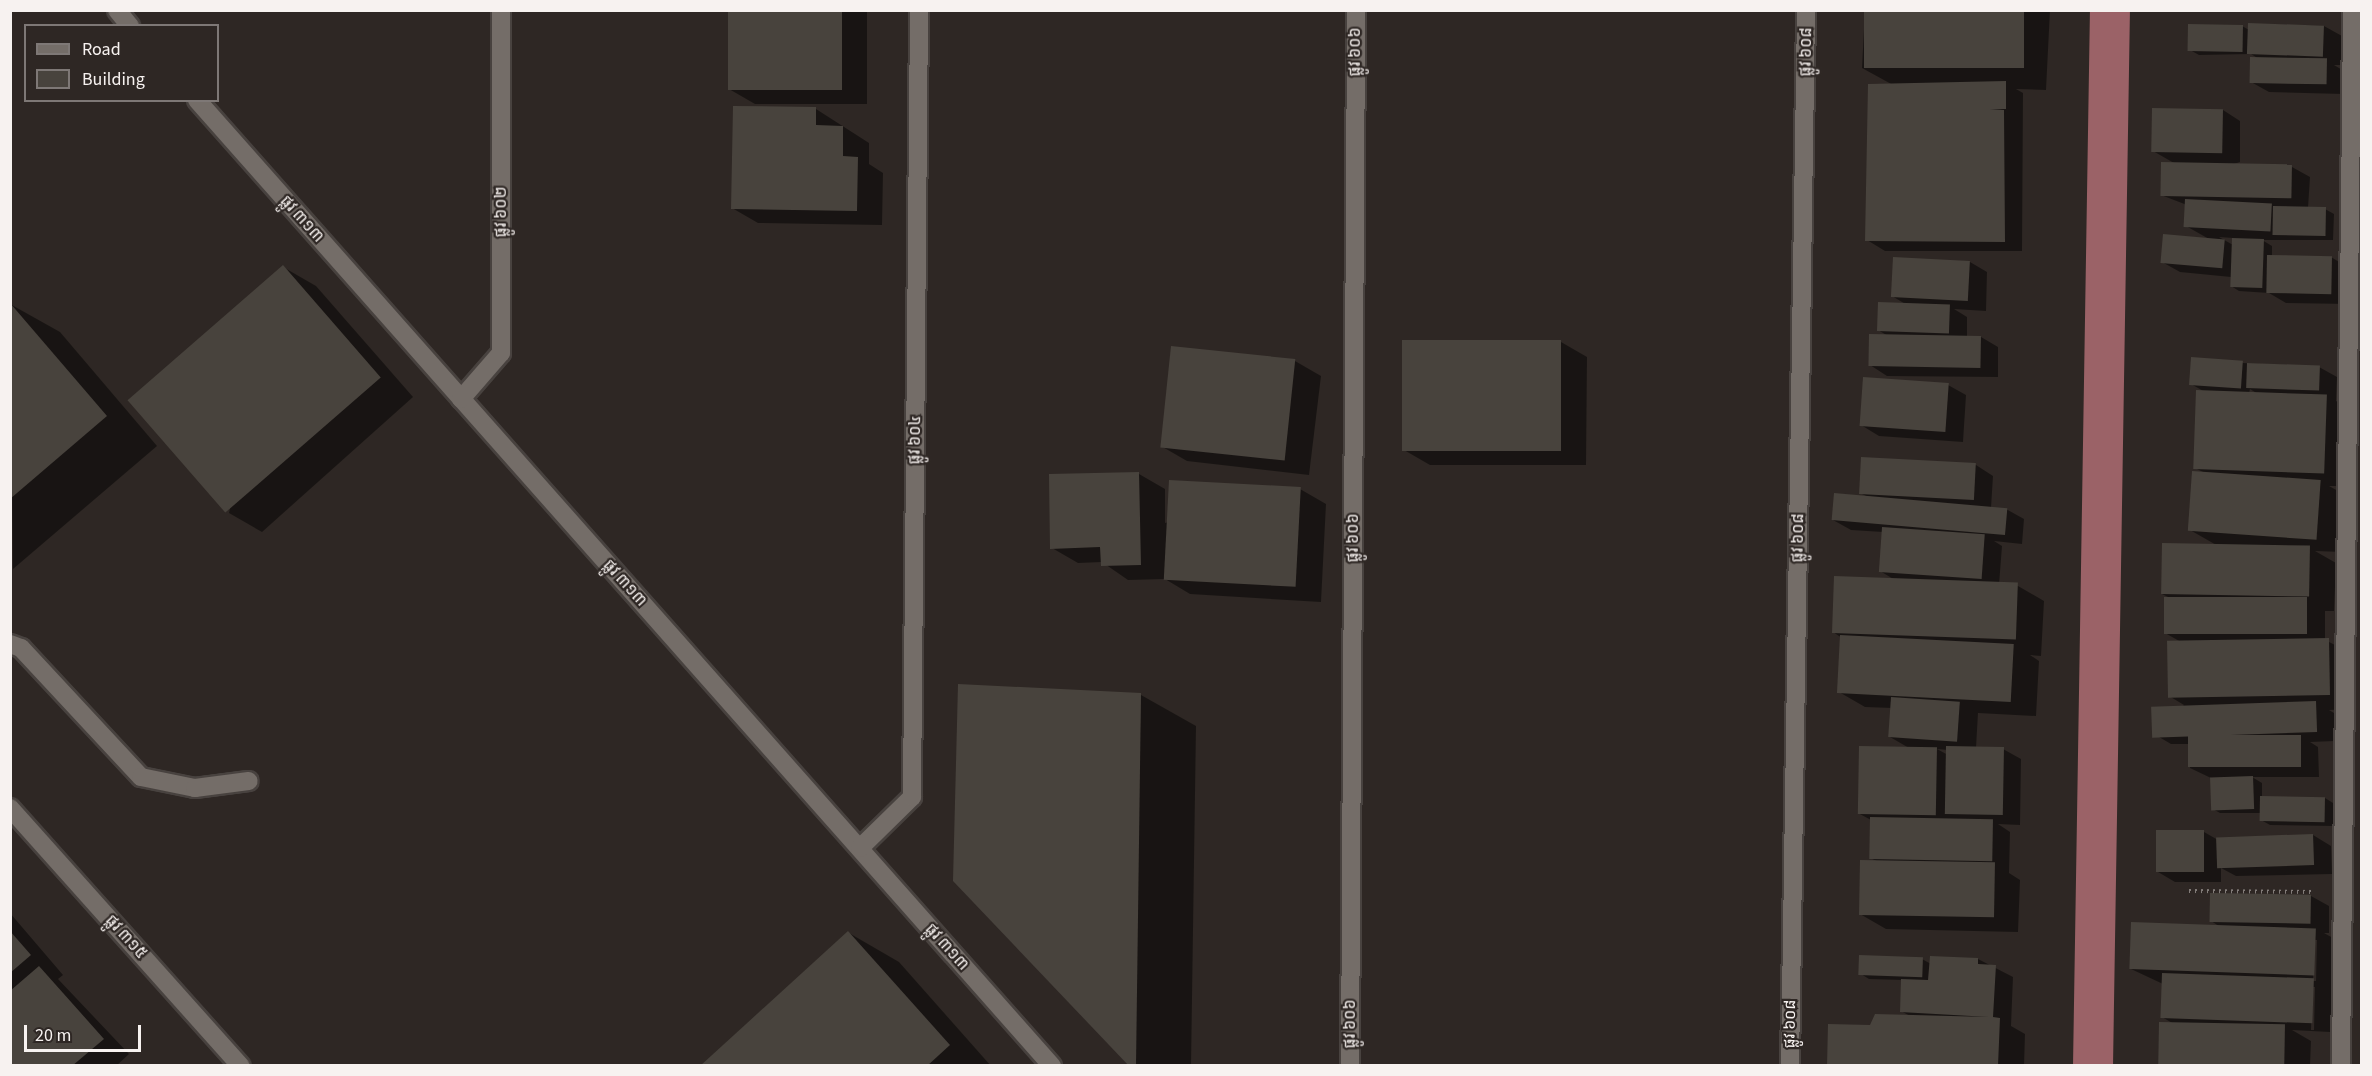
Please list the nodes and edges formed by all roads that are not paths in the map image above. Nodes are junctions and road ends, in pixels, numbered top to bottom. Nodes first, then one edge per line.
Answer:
1 (117, 10) edge
2 (501, 10) edge
3 (919, 10) edge
4 (1356, 10) edge
5 (1806, 10) edge
6 (2352, 10) edge
7 (128, 24) edge
8 (199, 102) edge
9 (461, 399) junction
10 (10, 644) edge
11 (249, 781) dead end
12 (10, 808) edge
13 (860, 848) junction
14 (241, 1065) edge
15 (1052, 1065) edge
16 (1350, 1065) edge
17 (1790, 1065) edge
18 (2341, 1065) edge

1 - 7 street
2 - 9 street, ផ្លូវ ៦០២
3 - 13 street, ផ្លូវ ៦០៤
4 - 16 street, ផ្លូវ ៦០៦
5 - 17 street, ផ្លូវ ៦០៨
6 - 18 street
8 - 9 street, ផ្លូវ ៣១៣
9 - 13 street, ផ្លូវ ៣១៣
10 - 11 street
12 - 14 street, ផ្លូវ ៣១៥
13 - 15 street, ផ្លូវ ៣១៣

